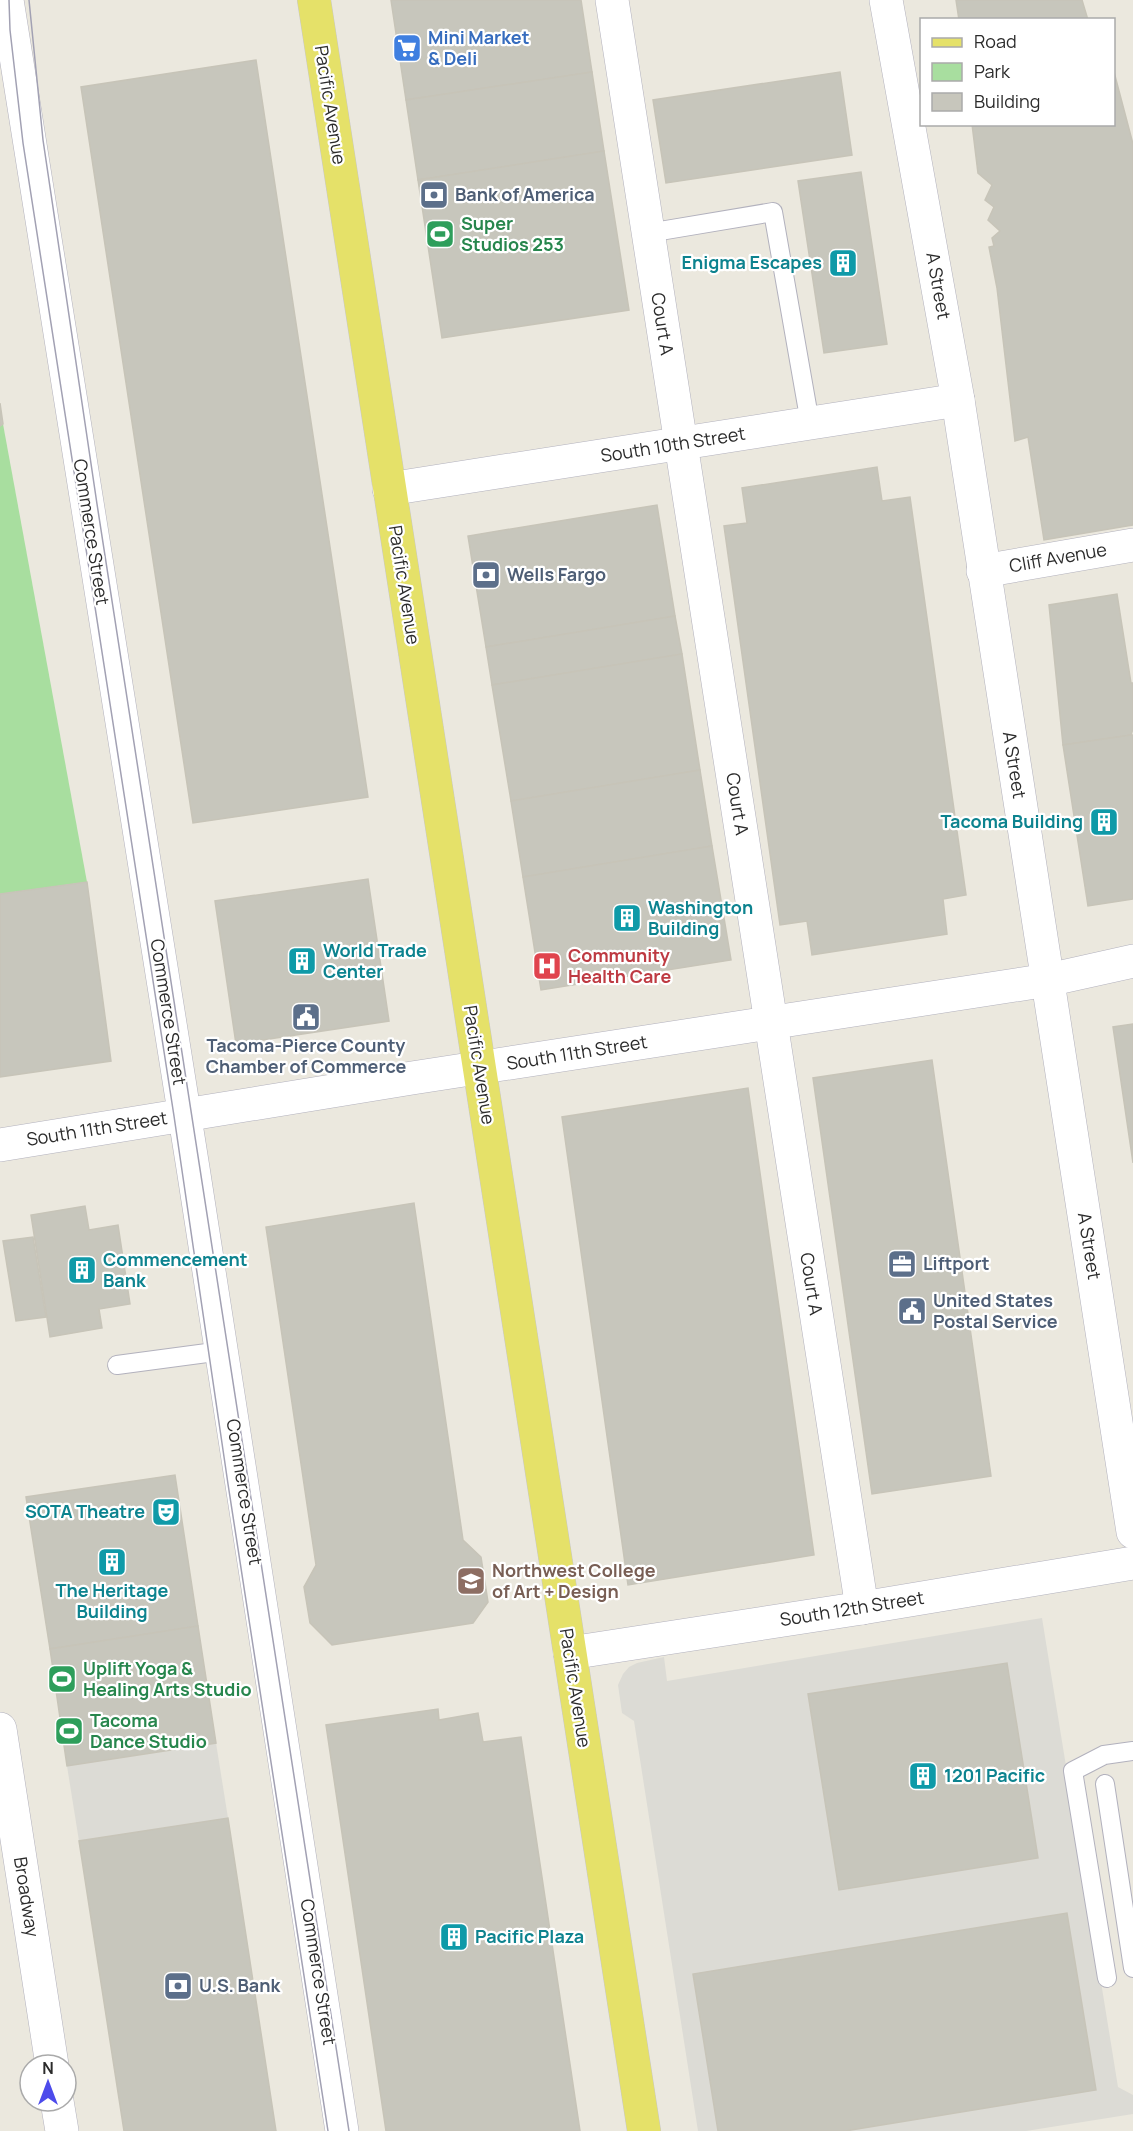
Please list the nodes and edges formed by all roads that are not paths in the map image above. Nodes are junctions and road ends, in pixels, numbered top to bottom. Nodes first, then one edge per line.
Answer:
1 (7, 0) edge
2 (314, 0) edge
3 (612, 0) edge
4 (886, 0) edge
5 (648, 233) junction
6 (958, 400) junction
7 (810, 423) junction
8 (681, 443) junction
9 (389, 489) junction
10 (1133, 544) edge
11 (983, 571) junction
12 (1133, 961) edge
13 (1048, 980) junction
14 (771, 1023) junction
15 (479, 1068) junction
16 (184, 1114) junction
17 (0, 1145) edge
18 (222, 1350) junction
19 (117, 1365) dead end
20 (1133, 1532) edge
21 (1133, 1563) edge
22 (862, 1608) junction
23 (570, 1653) junction
24 (0, 1729) edge
25 (1133, 1751) edge
26 (1105, 1784) dead end
27 (1133, 1968) edge
28 (1107, 1978) dead end
29 (50, 2053) edge
30 (59, 2113) edge
31 (62, 2131) edge
32 (342, 2131) edge
33 (644, 2131) edge

1 - 16 street, Commerce Street
2 - 9 main road, Pacific Avenue
3 - 5 street, Court A
4 - 6 street, A Street
5 - 7 lane
5 - 8 street, Court A
6 - 7 street, South 10th Street
6 - 11 street, A Street
7 - 8 street, South 10th Street
8 - 9 street, South 10th Street
8 - 14 street, Court A
9 - 15 main road, Pacific Avenue
10 - 11 street, Cliff Avenue
11 - 13 street, A Street
12 - 13 street, South 11th Street
13 - 14 street, South 11th Street
13 - 20 street, A Street
14 - 15 street, South 11th Street
14 - 22 street, Court A
15 - 16 street, South 11th Street
15 - 23 main road, Pacific Avenue
16 - 17 street, South 11th Street
16 - 18 street, Commerce Street
18 - 19 lane
18 - 32 street, Commerce Street
21 - 22 street, South 12th Street
22 - 23 street, South 12th Street
23 - 33 main road, Pacific Avenue
24 - 29 street, Broadway
25 - 28 lane
26 - 27 lane
30 - 31 street

